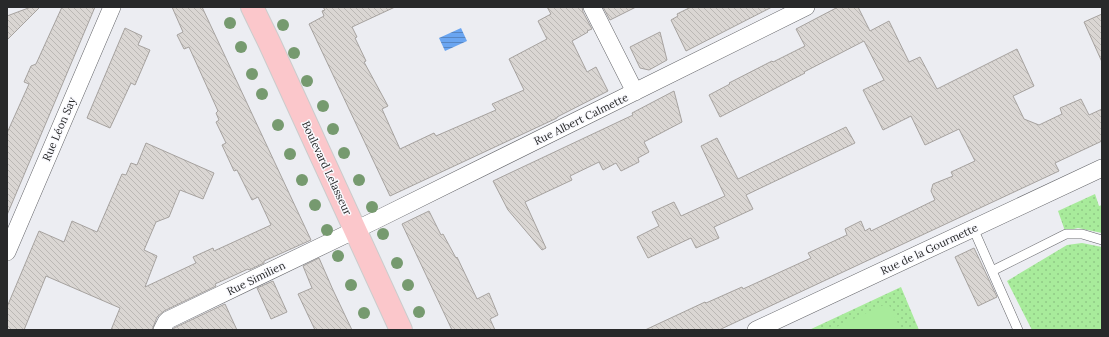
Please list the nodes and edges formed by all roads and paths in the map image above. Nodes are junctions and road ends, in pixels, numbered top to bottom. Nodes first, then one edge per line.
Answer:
1 (112, 7) edge
2 (252, 7) edge
3 (592, 7) edge
4 (806, 7) edge
5 (635, 92) junction
6 (1102, 168) edge
7 (973, 228) junction
8 (355, 230) junction
9 (1102, 240) edge
10 (7, 252) edge
11 (992, 271) junction
12 (162, 330) edge
13 (401, 330) edge
14 (756, 330) edge
15 (1018, 330) edge

1 - 10 street, Rue Léon Say
2 - 8 main road, Boulevard Lelasseur
3 - 5 street
4 - 5 street, Rue Albert Calmette
5 - 8 street, Rue Albert Calmette
6 - 7 street, Rue de la Gourmette
7 - 11 lane
7 - 14 street, Rue de la Gourmette
8 - 12 street, Rue Similien
8 - 13 main road, Boulevard Lelasseur
9 - 11 lane
11 - 15 lane

